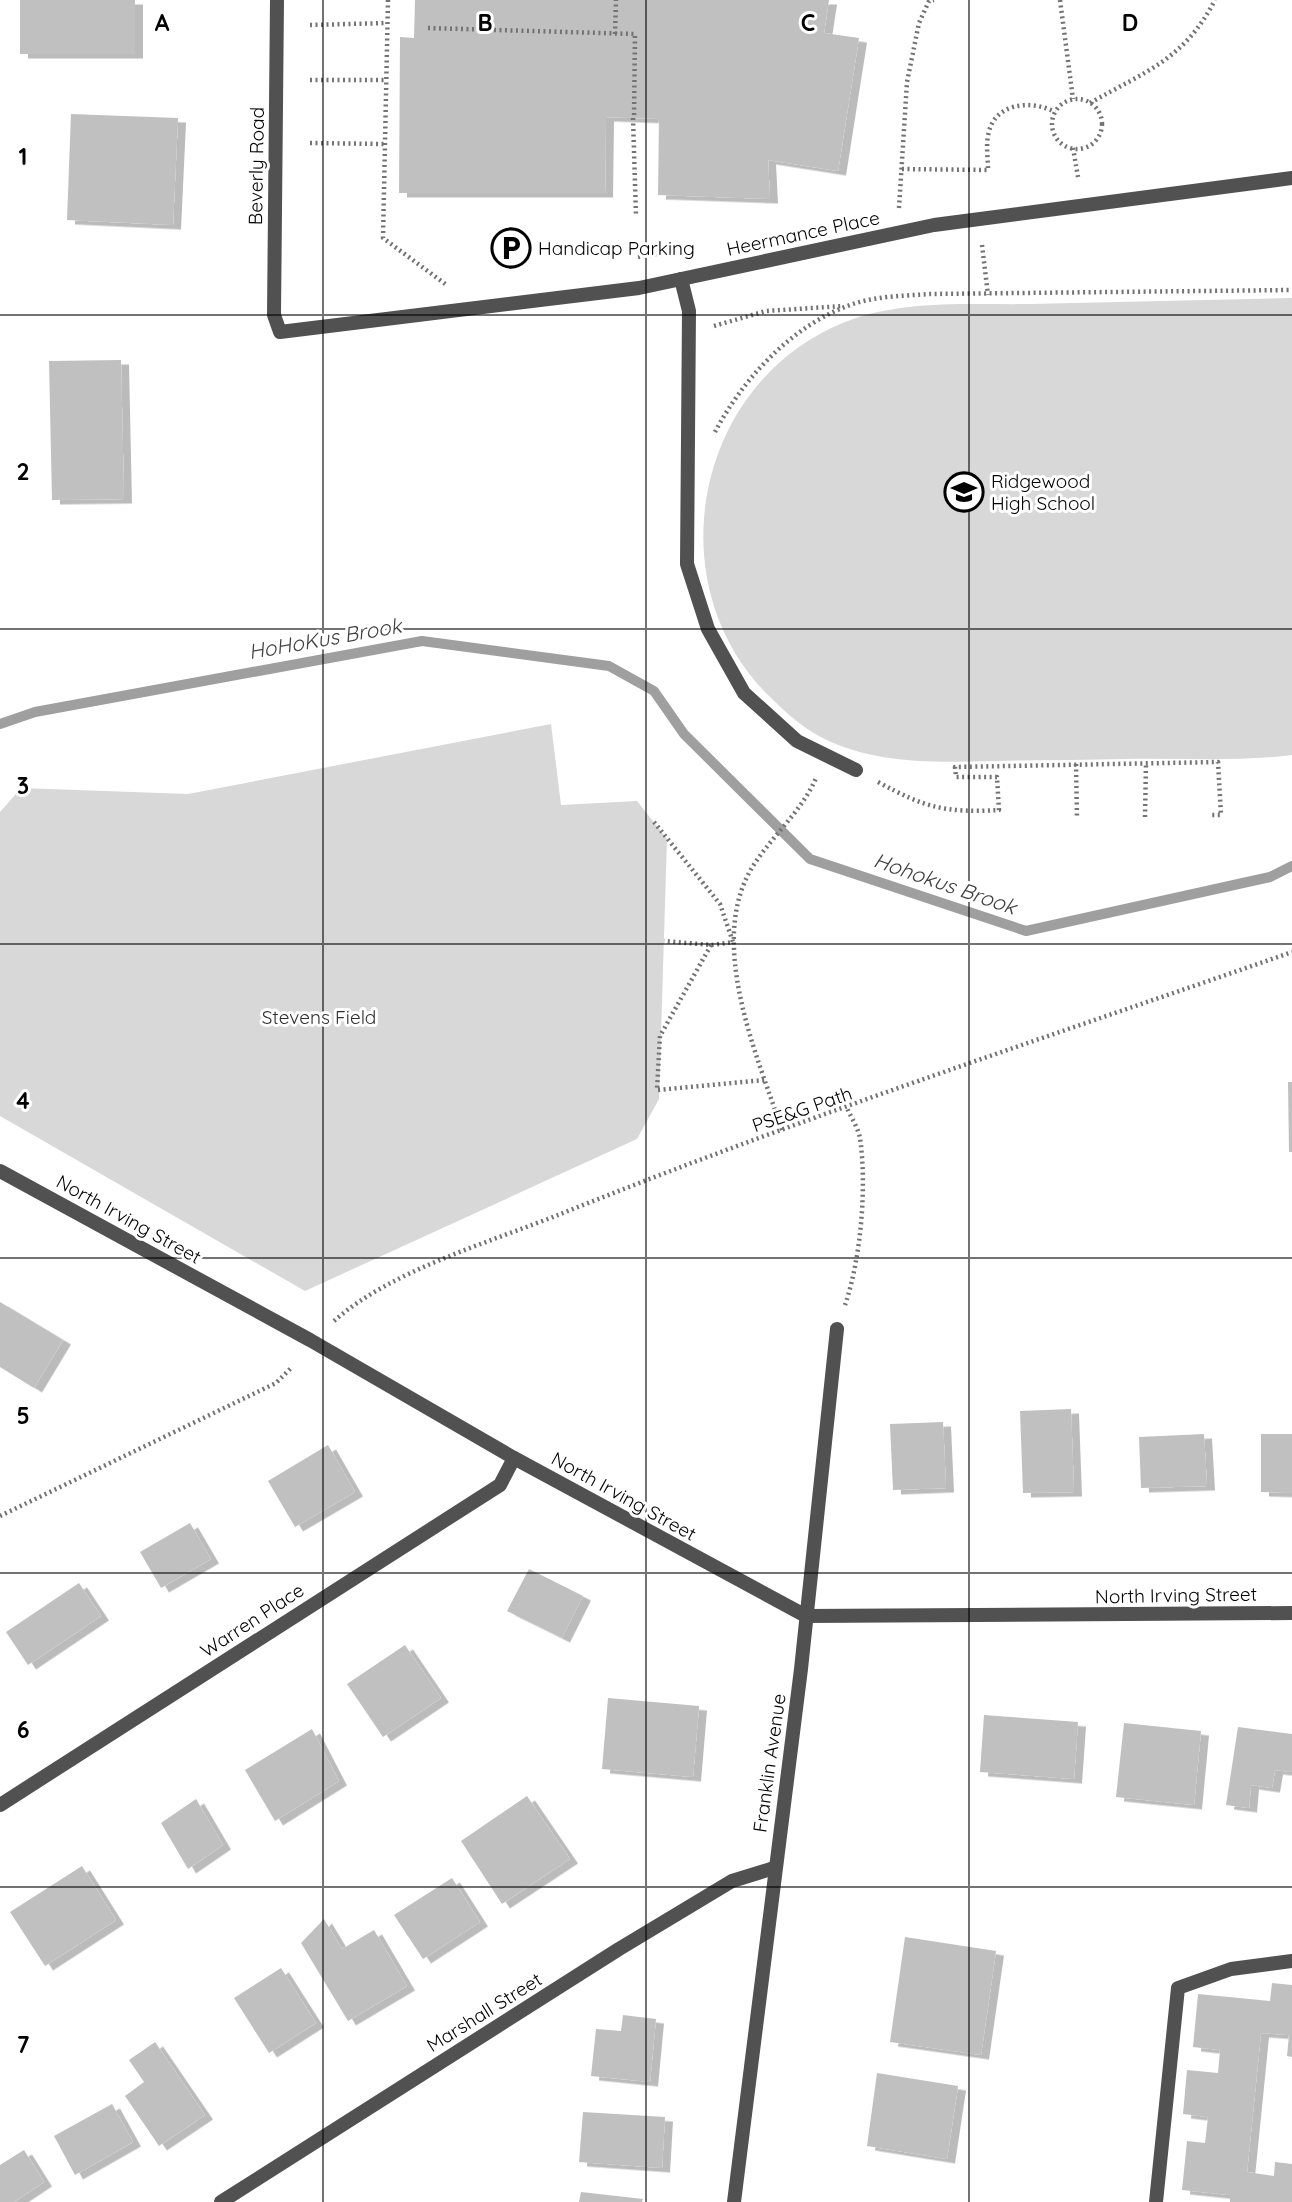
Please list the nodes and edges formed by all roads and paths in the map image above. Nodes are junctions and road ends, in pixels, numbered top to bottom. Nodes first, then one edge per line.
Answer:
1 (278, 0) edge
2 (388, 0) edge
3 (615, 0) edge
4 (934, 0) edge
5 (1060, 0) edge
6 (1215, 0) edge
7 (387, 23) junction
8 (310, 25) dead end
9 (428, 29) dead end
10 (615, 34) junction
11 (310, 80) dead end
12 (387, 80) junction
13 (1073, 99) junction
14 (1090, 103) junction
15 (1055, 112) junction
16 (310, 143) dead end
17 (385, 144) junction
18 (1073, 148) junction
19 (902, 169) junction
20 (1078, 177) dead end
21 (1292, 178) edge
22 (636, 216) dead end
23 (898, 233) junction
24 (982, 245) dead end
25 (683, 250) dead end
26 (638, 257) dead end
27 (416, 263) dead end
28 (681, 278) junction
29 (1292, 290) edge
30 (988, 295) junction
31 (847, 306) junction
32 (280, 332) joint
33 (690, 333) junction
34 (711, 441) dead end
35 (1146, 763) junction
36 (1076, 764) junction
37 (856, 770) joint
38 (799, 806) dead end
39 (1210, 815) dead end
40 (1145, 817) dead end
41 (1077, 818) dead end
42 (654, 822) dead end
43 (664, 941) dead end
44 (733, 943) junction
45 (711, 945) junction
46 (1292, 953) edge
47 (765, 1080) junction
48 (846, 1108) junction
49 (782, 1130) junction
50 (0, 1171) edge
51 (334, 1321) dead end
52 (837, 1329) joint
53 (291, 1368) dead end
54 (514, 1458) junction
55 (0, 1516) edge
56 (1292, 1613) edge
57 (806, 1616) junction
58 (0, 1805) edge
59 (774, 1868) junction
60 (1292, 1961) edge
61 (221, 2202) edge
62 (734, 2202) edge
63 (1156, 2202) edge

1 - 32 street, Beverly Road
2 - 7 path
3 - 10 path
4 - 19 path
5 - 13 path
6 - 14 path
7 - 8 path
7 - 12 path
9 - 10 path
10 - 22 path
11 - 12 path
12 - 17 path
13 - 14 path
13 - 15 path
14 - 18 path
15 - 18 path
15 - 19 path
16 - 17 path
17 - 27 path
18 - 20 path
19 - 23 path
21 - 23 street, Heermance Place
23 - 28 street, Heermance Place
24 - 30 path
25 - 26 path
28 - 32 street, Heermance Place
28 - 33 street
29 - 30 path
30 - 31 path
31 - 33 path
31 - 34 path
33 - 37 street
35 - 36 path
35 - 39 path
35 - 40 path
36 - 37 path
36 - 41 path
38 - 44 path
42 - 44 path
43 - 45 path
44 - 45 path
44 - 47 path
45 - 47 path
46 - 48 path, PSE&G Path
47 - 49 path
48 - 49 path, PSE&G Path
48 - 52 path
49 - 51 path, PSE&G Path
50 - 54 street, North Irving Street
52 - 57 street, Franklin Avenue
53 - 55 path
54 - 57 street, North Irving Street
54 - 58 street, Warren Place
56 - 57 street, North Irving Street
57 - 59 street, Franklin Avenue
59 - 61 street, Marshall Street
59 - 62 street, Franklin Avenue
60 - 63 street

